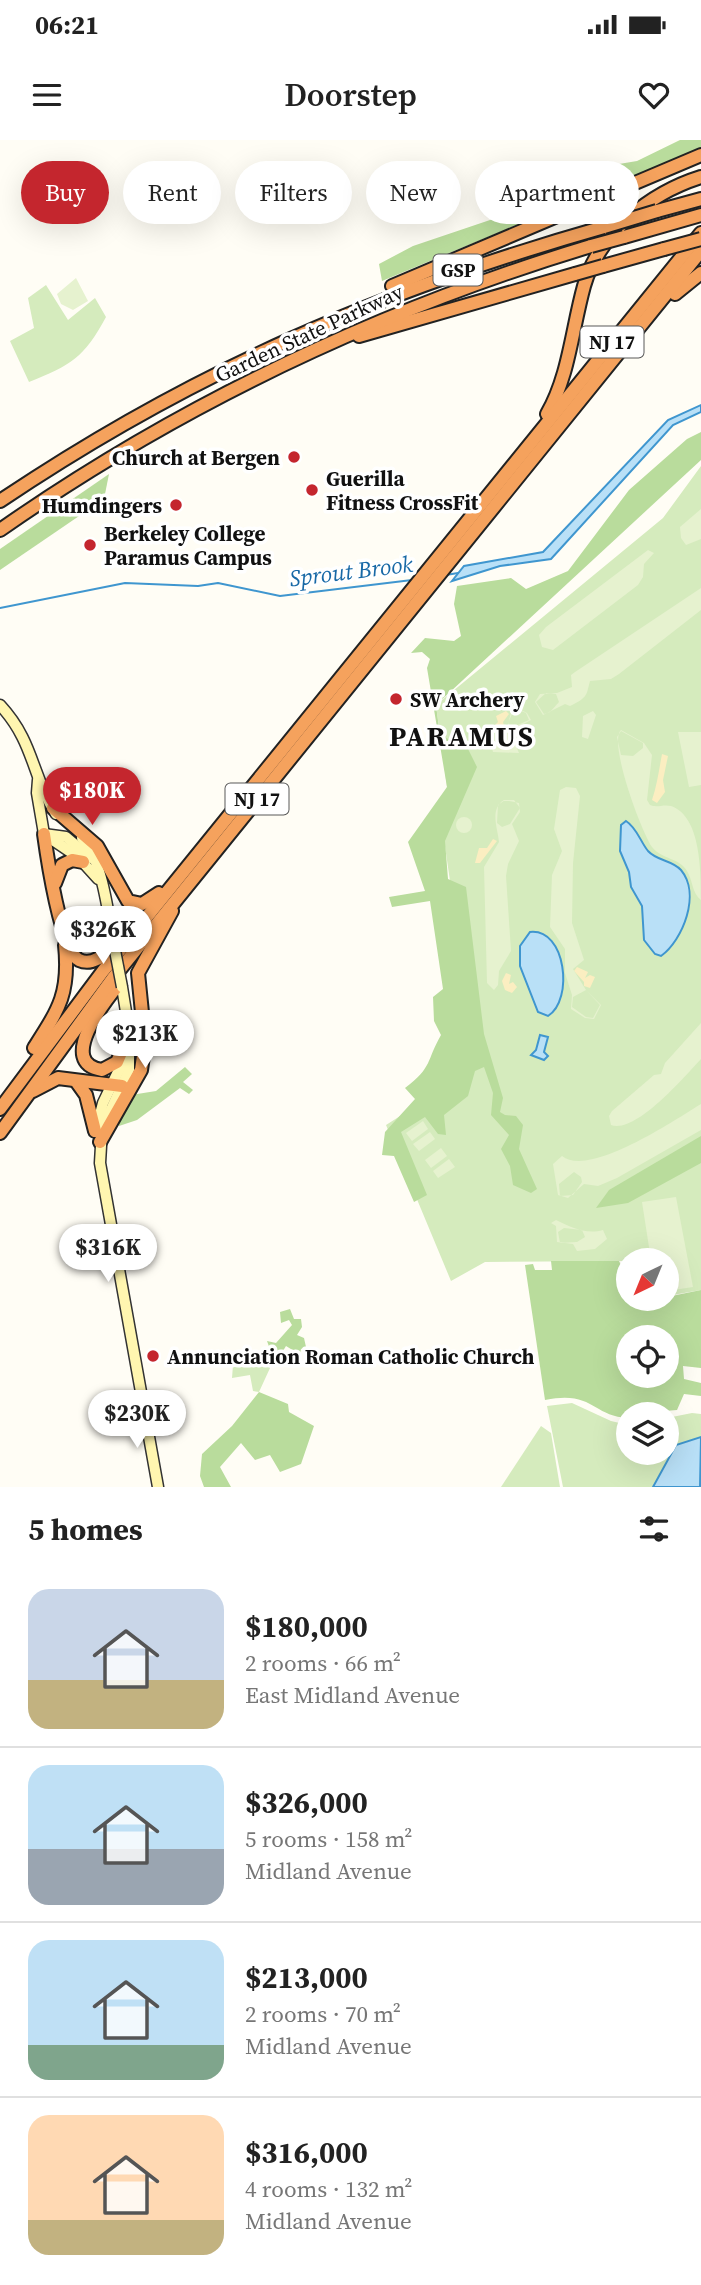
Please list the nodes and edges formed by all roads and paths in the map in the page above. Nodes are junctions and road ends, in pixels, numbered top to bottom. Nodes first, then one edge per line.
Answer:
1 (701, 155) edge
2 (701, 177) edge
3 (701, 199) edge
4 (700, 215) edge
5 (701, 233) edge
6 (701, 239) edge
7 (701, 251) edge
8 (701, 272) edge
9 (315, 326) junction
10 (289, 360) junction
11 (596, 380) junction
12 (526, 458) junction
13 (0, 501) edge
14 (0, 530) edge
15 (428, 579) junction
16 (0, 705) edge
17 (39, 778) junction
18 (53, 808) junction
19 (44, 834) junction
20 (89, 863) junction
21 (179, 878) junction
22 (55, 887) junction
23 (177, 899) junction
24 (154, 907) junction
25 (64, 931) junction
26 (134, 953) junction
27 (127, 1018) junction
28 (76, 1081) junction
29 (118, 1086) junction
30 (25, 1098) junction
31 (0, 1109) edge
32 (0, 1133) edge
33 (98, 1137) junction
34 (158, 1487) edge

1 - 9 highway
2 - 12 highway
3 - 9 highway, Garden State Parkway / GSP, bridge
4 - 10 highway, Garden State Parkway / GSP, bridge
5 - 12 highway, NJ 17
6 - 10 highway, bridge
7 - 11 highway, NJ 17
8 - 11 highway
9 - 13 highway, Garden State Parkway / GSP
10 - 14 highway, Garden State Parkway / GSP
11 - 12 highway, NJ 17
12 - 15 highway, NJ 17
15 - 21 highway, NJ 17
15 - 23 highway, NJ 17
16 - 17 street
17 - 18 street
17 - 19 street
18 - 20 street
18 - 21 highway
19 - 20 street
19 - 22 highway
20 - 22 highway
20 - 27 street, bridge
21 - 24 highway, NJ 17
22 - 25 highway
23 - 26 highway, NJ 17
23 - 33 highway
24 - 25 highway
24 - 31 highway, NJ 17
25 - 31 highway
26 - 27 highway
26 - 30 highway, NJ 17
27 - 29 street
28 - 29 highway
28 - 30 highway
28 - 33 highway
29 - 33 street
30 - 32 highway, NJ 17
33 - 34 street

